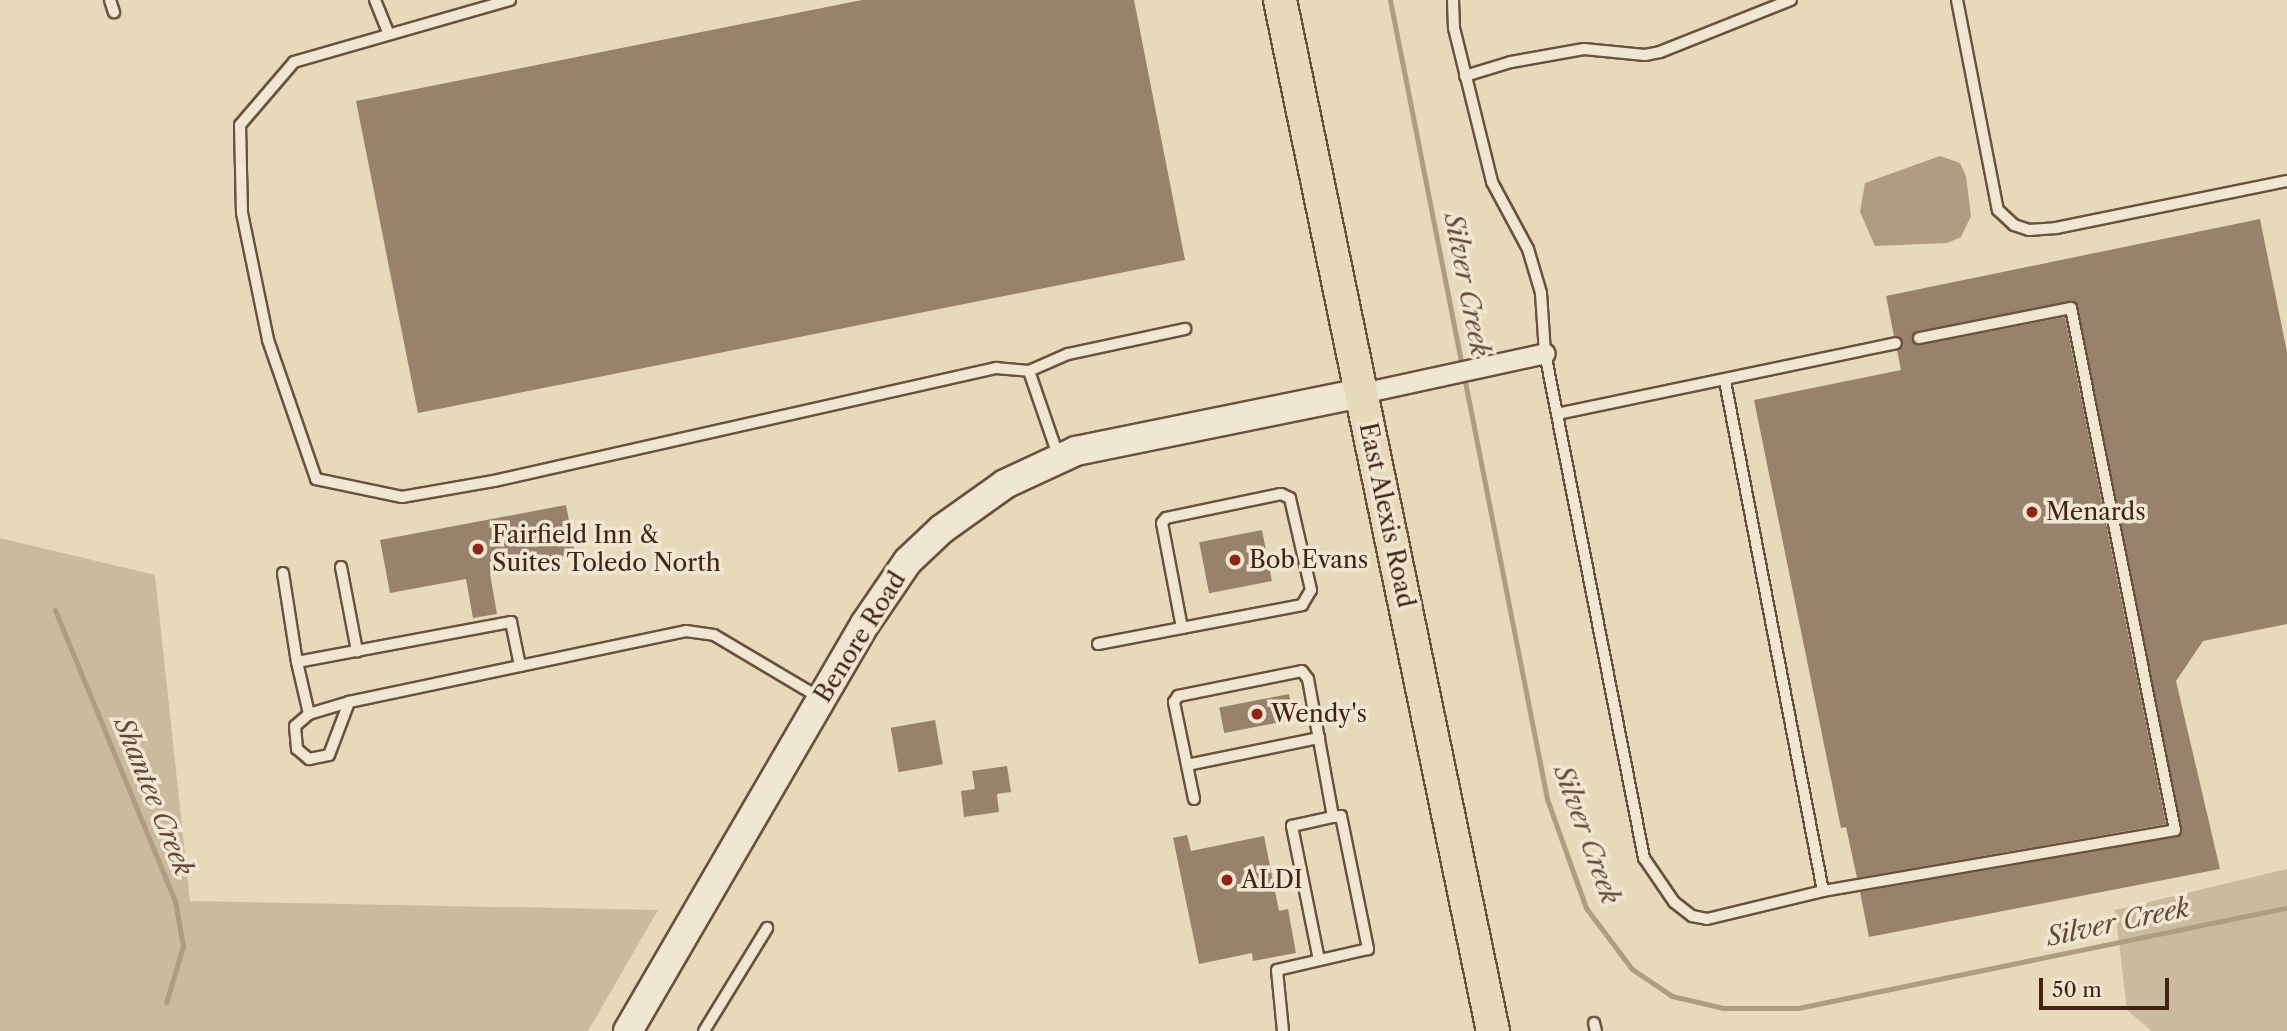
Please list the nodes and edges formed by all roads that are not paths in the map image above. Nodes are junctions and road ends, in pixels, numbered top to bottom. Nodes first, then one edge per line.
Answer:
1 (110, 0) edge
2 (376, 0) edge
3 (510, 0) edge
4 (1280, 0) edge
5 (1453, 0) edge
6 (1791, 0) edge
7 (1957, 0) edge
8 (114, 12) dead end
9 (388, 32) junction
10 (1465, 76) junction
11 (2287, 181) edge
12 (1185, 329) dead end
13 (1919, 338) dead end
14 (1896, 343) dead end
15 (1545, 353) junction
16 (1029, 371) junction
17 (1725, 380) junction
18 (1362, 393) junction
19 (1557, 414) junction
20 (1059, 458) junction
21 (341, 567) dead end
22 (282, 573) dead end
23 (1182, 628) junction
24 (1098, 645) dead end
25 (357, 651) junction
26 (297, 662) junction
27 (520, 666) junction
28 (821, 698) junction
29 (349, 702) junction
30 (309, 714) junction
31 (1320, 738) junction
32 (1187, 765) junction
33 (1194, 799) dead end
34 (1333, 817) junction
35 (1823, 891) junction
36 (767, 928) dead end
37 (1319, 960) junction
38 (628, 1031) edge
39 (704, 1031) edge
40 (1283, 1031) edge
41 (1493, 1031) edge

1 - 8 lane
2 - 9 lane
3 - 9 lane
4 - 18 main road, East Alexis Road
5 - 10 lane
6 - 10 lane
7 - 11 lane
9 - 16 lane
10 - 15 lane
12 - 16 lane
13 - 35 lane
14 - 17 lane
15 - 18 street
15 - 19 lane
16 - 20 lane
17 - 19 lane
17 - 35 lane
18 - 20 main road, Benore Road
18 - 41 main road, East Alexis Road
19 - 35 lane
20 - 28 main road, Benore Road
21 - 25 lane
22 - 26 lane
23 - 23 lane
23 - 24 lane
25 - 26 lane
25 - 27 lane
26 - 30 lane
27 - 28 lane
27 - 29 lane
28 - 38 main road, Benore Road
29 - 30 lane
29 - 30 lane
31 - 32 lane
31 - 32 lane
31 - 34 lane
32 - 33 lane
34 - 37 lane
34 - 37 lane
36 - 39 lane
37 - 40 lane

